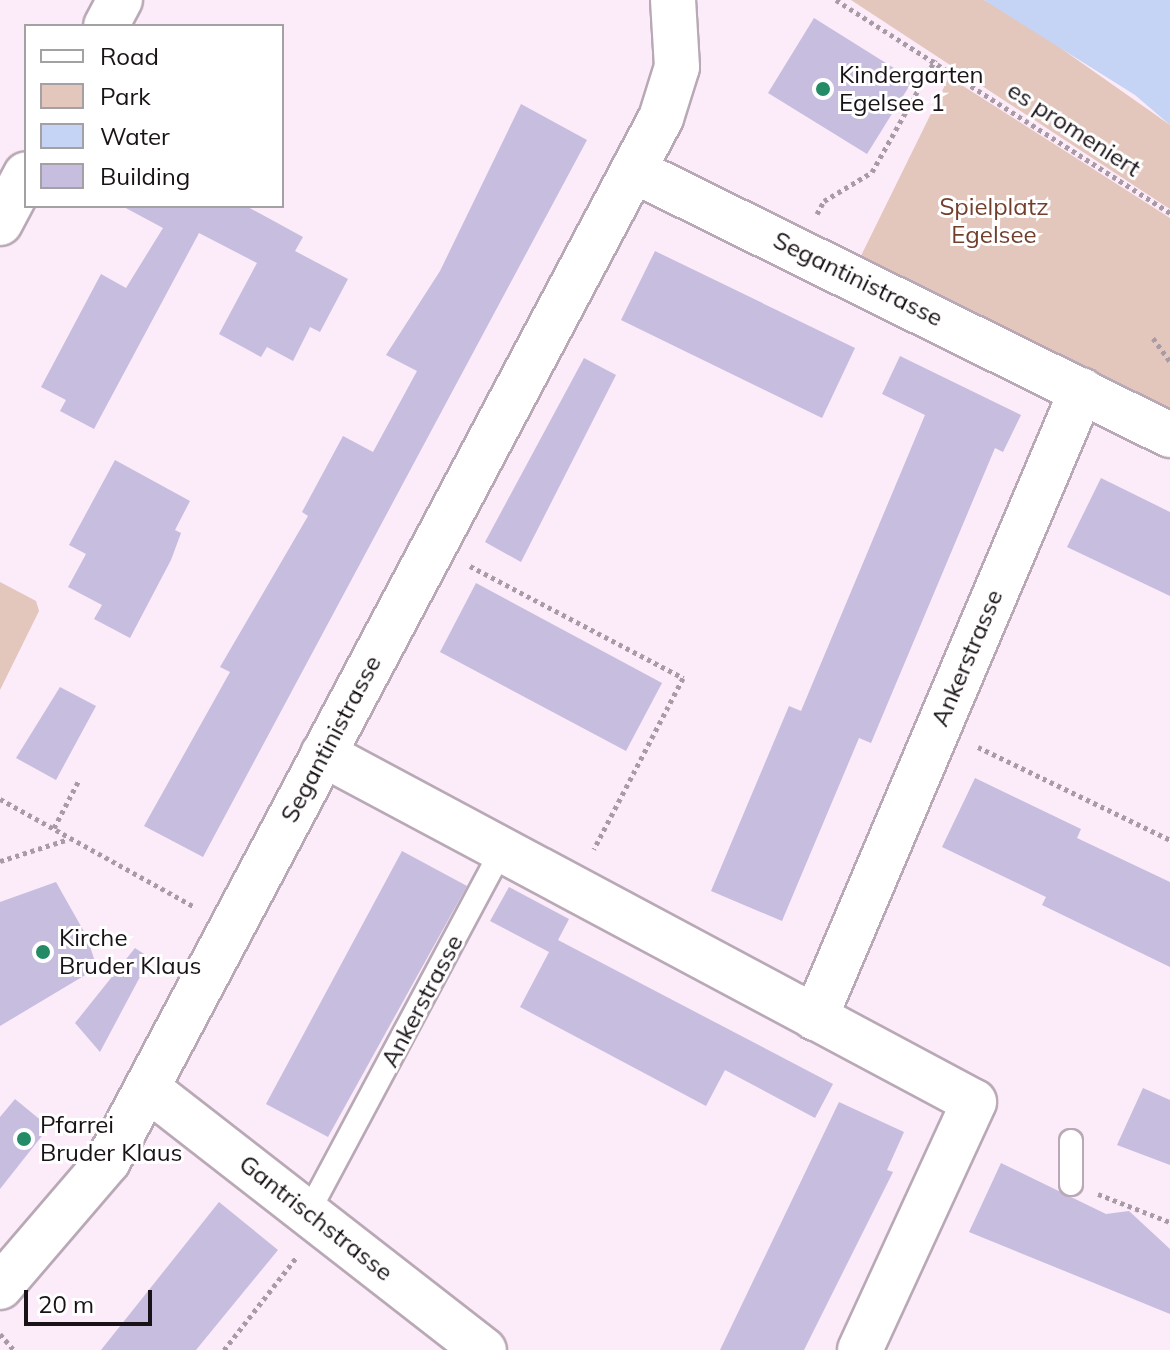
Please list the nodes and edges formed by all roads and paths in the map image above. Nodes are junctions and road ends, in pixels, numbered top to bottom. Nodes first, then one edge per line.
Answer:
1 (120, 0) edge
2 (673, 0) edge
3 (836, 0) edge
4 (107, 24) edge
5 (935, 60) junction
6 (633, 170) junction
7 (24, 178) edge
8 (1170, 213) edge
9 (0, 223) edge
10 (797, 250) junction
11 (1153, 338) dead end
12 (1170, 361) edge
13 (1082, 390) junction
14 (1170, 435) edge
15 (434, 546) junction
16 (937, 728) junction
17 (323, 754) junction
18 (79, 780) dead end
19 (0, 799) edge
20 (54, 828) junction
21 (70, 839) junction
22 (1170, 840) edge
23 (502, 850) junction
24 (0, 861) edge
25 (574, 889) junction
26 (207, 913) dead end
27 (815, 1018) junction
28 (147, 1088) junction
29 (1071, 1141) dead end
30 (1071, 1184) joint
31 (317, 1217) junction
32 (1170, 1222) edge
33 (0, 1287) edge
34 (0, 1334) edge
35 (14, 1350) edge
36 (224, 1350) edge
37 (484, 1350) edge
38 (860, 1350) edge

1 - 4 street
2 - 6 street, Segantinistrasse
3 - 5 path, es promeniert
5 - 8 path, es promeniert
5 - 10 path
6 - 10 street, Segantinistrasse
6 - 15 street, Segantinistrasse
7 - 9 street
10 - 13 street, Segantinistrasse
11 - 12 path
13 - 14 street
13 - 16 street, Ankerstrasse
15 - 17 street, Segantinistrasse
15 - 25 path
16 - 22 path
16 - 27 street, Ankerstrasse
17 - 23 street
17 - 28 street, Segantinistrasse
18 - 20 path
19 - 20 path
20 - 21 path
21 - 24 path
21 - 26 path
23 - 25 street
23 - 31 lane, Ankerstrasse
25 - 27 street
27 - 38 street
28 - 31 street, Gantrischstrasse
28 - 33 street, Segantinistrasse
29 - 30 lane
30 - 32 path
31 - 36 path
31 - 37 street, Gantrischstrasse
34 - 35 path

